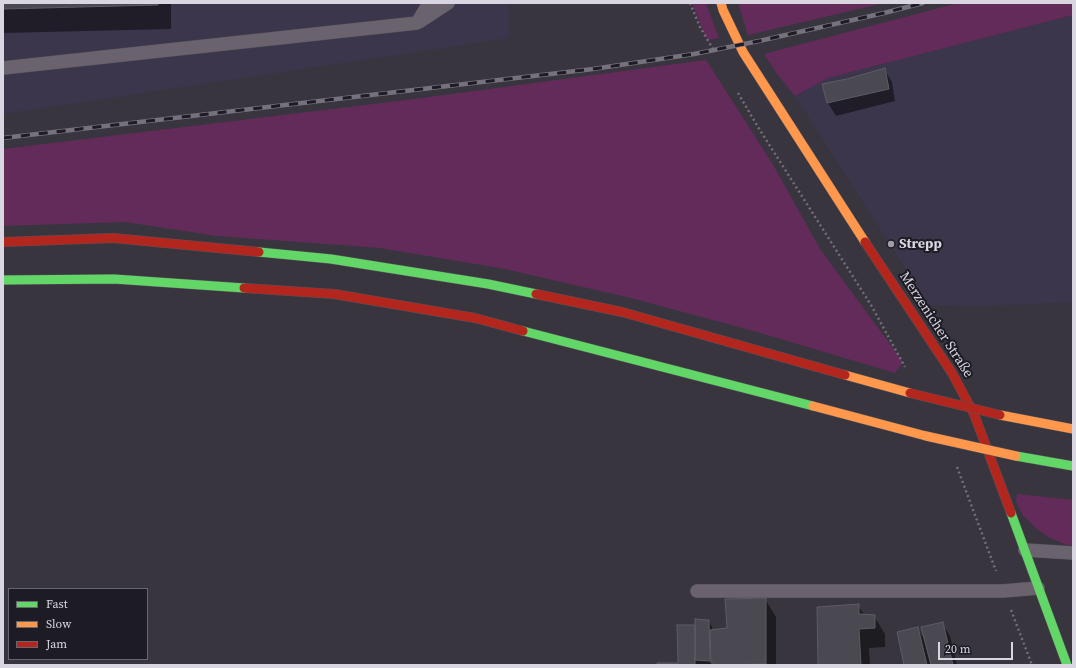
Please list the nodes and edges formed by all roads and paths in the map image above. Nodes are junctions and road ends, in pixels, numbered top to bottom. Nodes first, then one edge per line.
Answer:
1 (429, 3) edge
2 (448, 3) edge
3 (690, 3) edge
4 (721, 3) edge
5 (416, 23) junction
6 (716, 54) dead end
7 (3, 68) edge
8 (735, 87) dead end
9 (3, 242) edge
10 (3, 280) edge
11 (906, 369) dead end
12 (1073, 429) edge
13 (956, 465) dead end
14 (1073, 466) edge
15 (1025, 550) junction
16 (1073, 553) edge
17 (1038, 588) junction
18 (697, 591) dead end
19 (1003, 591) junction
20 (1032, 665) edge
21 (1067, 665) edge

1 - 5 lane
2 - 5 lane
3 - 6 path
4 - 15 main road, Merzenicher Straße
5 - 7 lane
8 - 11 path
9 - 12 main road, bridge
10 - 14 main road, bridge
13 - 19 path
15 - 16 lane
15 - 17 main road, Merzenicher Straße
17 - 19 lane
17 - 21 main road, Merzenicher Straße
18 - 19 lane
19 - 20 path

